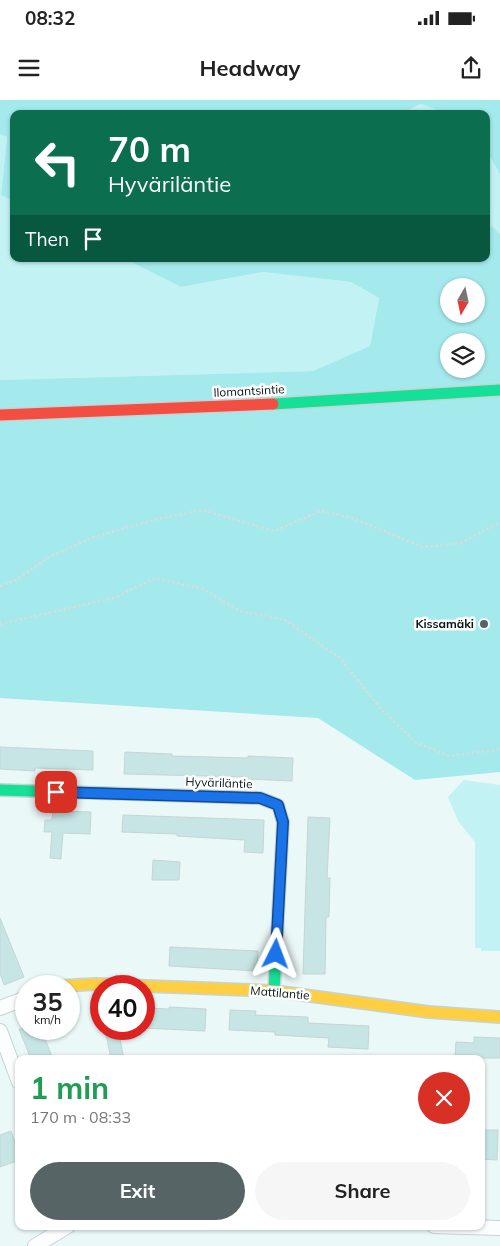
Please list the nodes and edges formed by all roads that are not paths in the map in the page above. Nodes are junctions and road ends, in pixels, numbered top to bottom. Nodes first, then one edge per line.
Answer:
1 (500, 390) edge
2 (0, 415) edge
3 (0, 790) edge
4 (80, 985) edge
5 (274, 991) junction
6 (15, 1002) edge
7 (0, 1008) edge
8 (500, 1017) edge
9 (0, 1031) edge
10 (15, 1071) edge
11 (485, 1228) edge
12 (500, 1228) edge
13 (61, 1230) edge
14 (35, 1246) edge

1 - 2 street, Ilomantsintie
3 - 5 street, Hyväriläntie
4 - 5 street, Mattilantie
5 - 8 street, Mattilantie
6 - 7 street
9 - 10 street
11 - 12 street
13 - 14 street

